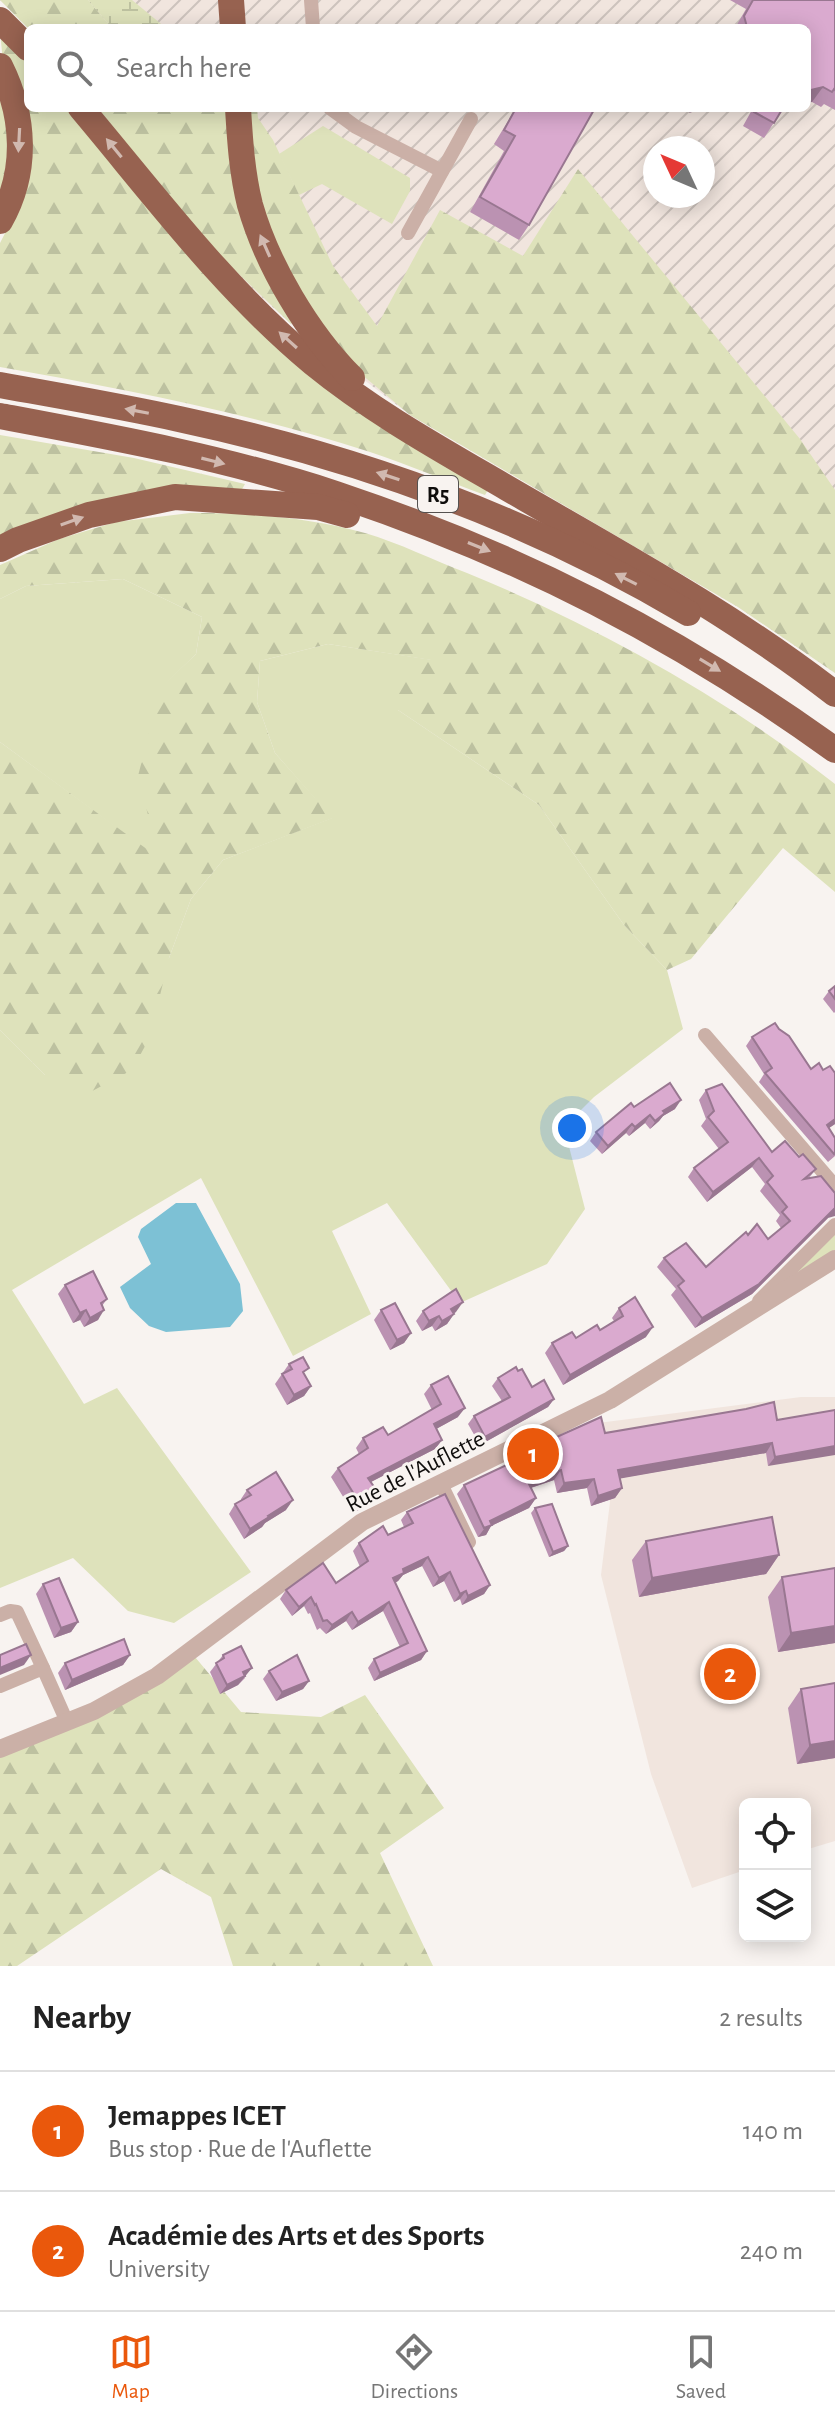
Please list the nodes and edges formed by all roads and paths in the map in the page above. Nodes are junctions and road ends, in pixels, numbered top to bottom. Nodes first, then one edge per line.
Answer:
1 (231, 0) edge
2 (311, 0) edge
3 (0, 20) edge
4 (233, 24) edge
5 (313, 24) edge
6 (24, 44) edge
7 (0, 66) edge
8 (84, 112) edge
9 (238, 112) edge
10 (335, 112) edge
11 (471, 119) dead end
12 (442, 171) junction
13 (0, 221) edge
14 (408, 233) dead end
15 (0, 385) edge
16 (0, 416) edge
17 (467, 464) junction
18 (406, 519) junction
19 (0, 549) edge
20 (835, 694) edge
21 (835, 709) edge
22 (835, 750) edge
23 (705, 1035) dead end
24 (835, 1186) edge
25 (835, 1225) edge
26 (835, 1259) edge
27 (750, 1311) junction
28 (441, 1484) junction
29 (469, 1542) edge
30 (0, 1615) edge
31 (43, 1668) junction
32 (0, 1686) edge
33 (67, 1722) junction
34 (0, 1749) edge

1 - 4 highway
2 - 5 street
3 - 6 highway
7 -> 13 highway
17 -> 8 highway
17 -> 9 highway
10 - 12 street
11 - 12 street
12 - 14 street
21 -> 15 highway, R5
16 -> 18 highway, R5
17 - 20 highway
19 -> 18 highway
18 -> 22 highway, R5
23 - 24 street
25 - 27 street
26 - 27 street, Rue de l'Auflette
27 - 28 street, Rue de l'Auflette
28 - 29 street
28 - 33 street, Rue de l'Auflette
30 - 31 street
31 - 32 street
31 - 33 street
33 - 34 street, Rue de l'Auflette

